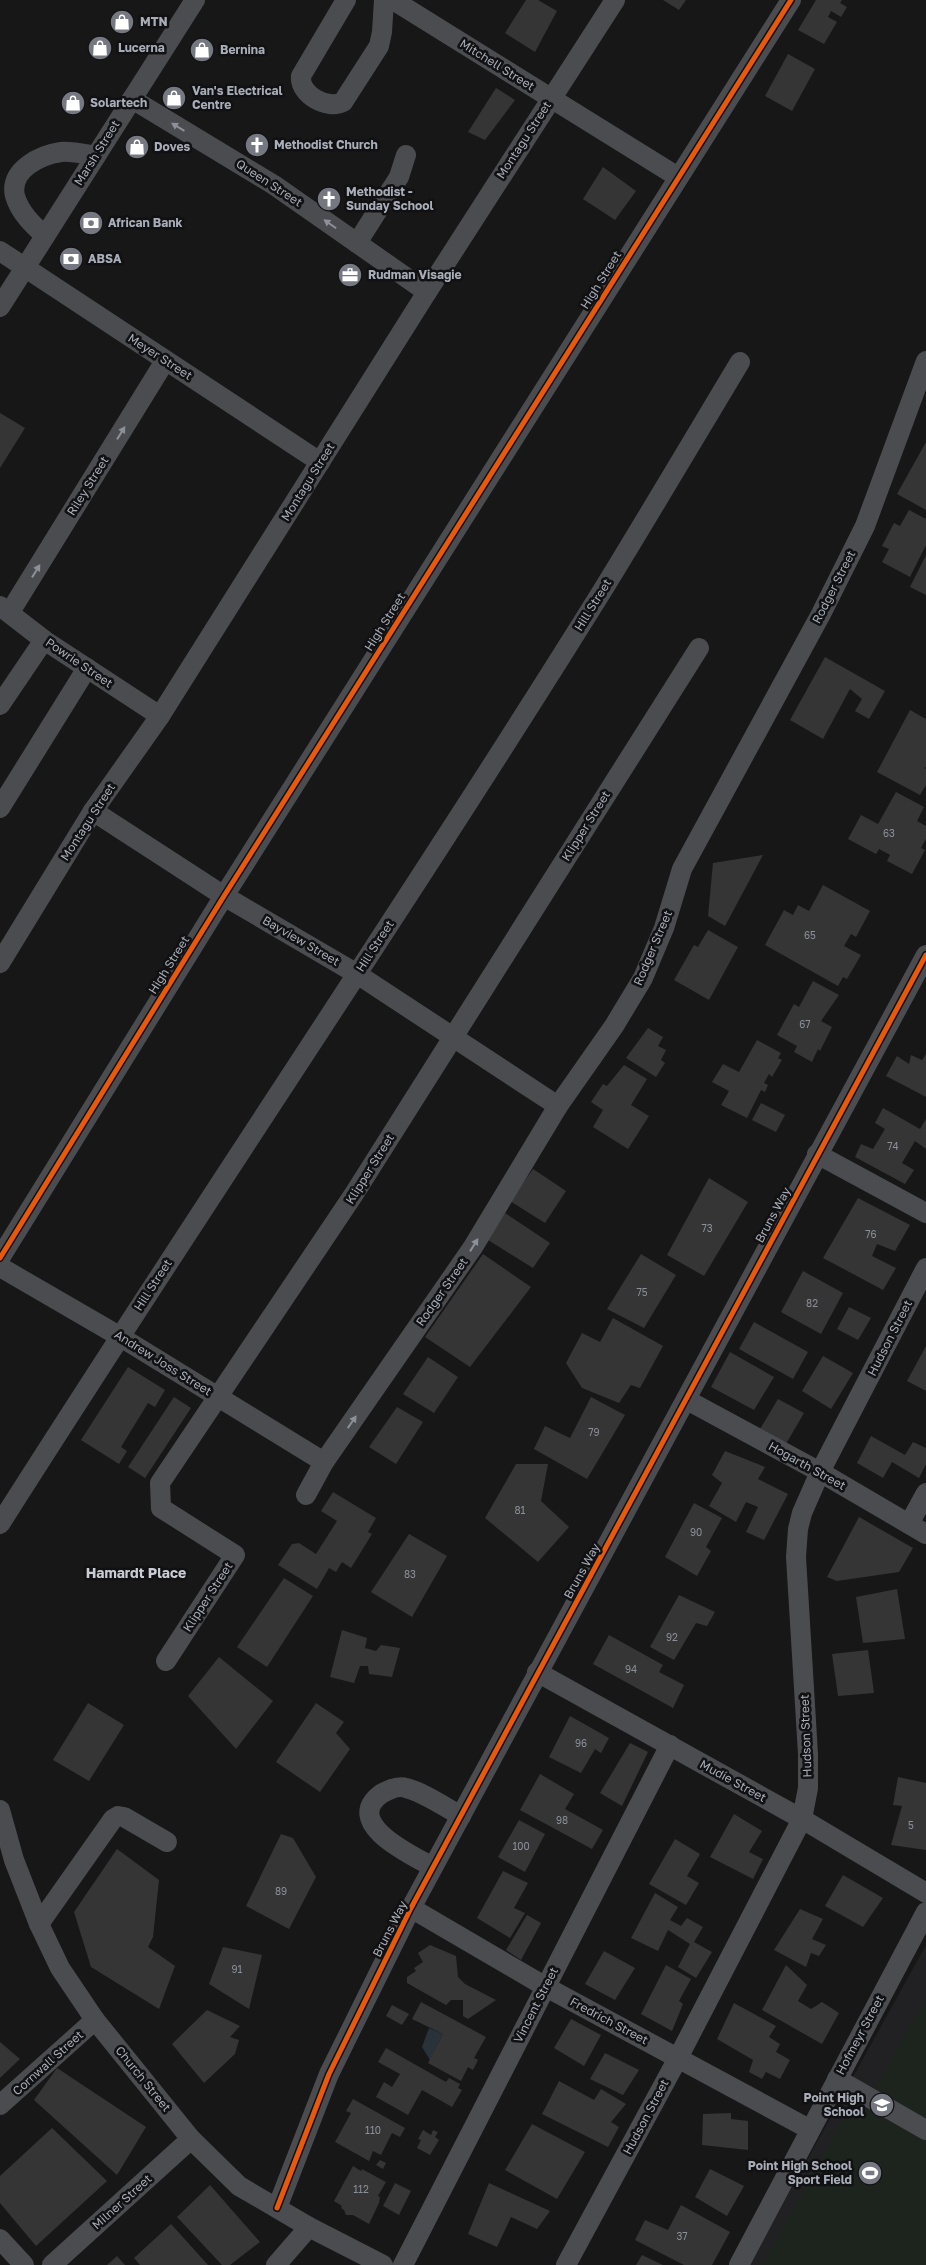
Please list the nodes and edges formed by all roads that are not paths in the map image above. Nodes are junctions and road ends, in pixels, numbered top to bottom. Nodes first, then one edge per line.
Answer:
1 (195, 0) edge
2 (346, 0) edge
3 (614, 0) edge
4 (791, 0) edge
5 (396, 1) edge
6 (132, 98) junction
7 (551, 98) junction
8 (406, 155) dead end
9 (96, 156) junction
10 (678, 177) junction
11 (45, 236) junction
12 (357, 243) junction
13 (0, 251) edge
14 (25, 268) junction
15 (427, 292) junction
16 (0, 307) edge
17 (165, 361) junction
18 (926, 361) edge
19 (740, 362) dead end
20 (320, 462) junction
21 (5, 609) edge
22 (44, 640) junction
23 (699, 648) dead end
24 (87, 668) junction
25 (0, 705) edge
26 (160, 716) junction
27 (0, 808) edge
28 (93, 811) junction
29 (224, 896) junction
30 (926, 955) edge
31 (0, 963) edge
32 (357, 974) junction
33 (452, 1037) junction
34 (558, 1106) junction
35 (817, 1154) junction
36 (926, 1213) edge
37 (0, 1258) edge
38 (0, 1267) edge
39 (926, 1268) edge
40 (119, 1336) junction
41 (217, 1397) junction
42 (687, 1400) junction
43 (324, 1462) junction
44 (820, 1472) junction
45 (926, 1493) edge
46 (306, 1495) dead end
47 (0, 1524) edge
48 (918, 1529) edge
49 (166, 1661) dead end
50 (537, 1672) junction
51 (670, 1745) junction
52 (0, 1810) edge
53 (461, 1816) junction
54 (802, 1819) junction
55 (167, 1842) dead end
56 (433, 1867) junction
57 (926, 1893) edge
58 (411, 1908) junction
59 (926, 1912) edge
60 (39, 1924) junction
61 (546, 1987) junction
62 (95, 2020) junction
63 (678, 2058) junction
64 (837, 2079) junction
65 (0, 2105) edge
66 (810, 2129) junction
67 (926, 2130) edge
68 (191, 2138) junction
69 (277, 2208) junction
70 (309, 2226) junction
71 (0, 2239) edge
72 (24, 2265) edge
73 (52, 2265) edge
74 (276, 2265) edge
75 (383, 2265) edge
76 (402, 2265) edge
77 (566, 2265) edge
78 (739, 2265) edge

1 - 6 street, Marsh Street
2 - 5 street
3 - 7 street, Montagu Street
4 - 10 street, High Street
5 - 7 street, Mitchell Street
6 - 9 street, Marsh Street
12 -> 6 street, Queen Street
7 - 10 street, Mitchell Street
7 - 15 street, Montagu Street
8 - 12 street
9 - 11 street, Marsh Street
9 - 11 street
10 - 29 street, High Street
11 - 14 street, Marsh Street
12 - 15 street, Queen Street
13 - 14 street, Meyer Street
14 - 16 street, Marsh Street
14 - 17 street, Meyer Street
15 - 20 street, Montagu Street
17 - 20 street, Meyer Street
21 -> 17 street, Riley Street
18 - 34 street, Rodger Street
19 - 32 street, Hill Street
20 - 26 street, Montagu Street
21 - 22 street, Powrie Street
22 - 24 street, Powrie Street
22 - 25 street
23 - 33 street, Klipper Street
24 - 26 street, Powrie Street
24 - 27 street
26 - 28 street, Montagu Street
28 - 29 street, Bayview Street
28 - 31 street, Montagu Street
29 - 32 street, Bayview Street
29 - 37 street, High Street
30 - 35 street, Bruns Way
32 - 33 street, Bayview Street
32 - 40 street, Hill Street
33 - 34 street, Bayview Street
33 - 41 street, Klipper Street
43 -> 34 street, Rodger Street
35 - 36 street
35 - 42 street, Bruns Way
38 - 40 street, Andrew Joss Street
39 - 44 street, Hudson Street
40 - 41 street, Andrew Joss Street
40 - 47 street, Hill Street
41 - 43 street, Andrew Joss Street
41 - 49 street, Klipper Street
42 - 44 street, Hogarth Street
42 - 50 street, Bruns Way
43 - 46 street, Rodger Street
44 - 48 street, Hogarth Street
44 - 54 street, Hudson Street
45 - 48 street
50 - 51 street, Mudie Street
50 - 53 street, Bruns Way
51 - 54 street, Mudie Street
51 - 61 street, Vincent Street
52 - 60 street, Church Street
53 - 56 street, Bruns Way
53 - 56 street
54 - 57 street, Mudie Street
54 - 63 street, Hudson Street
55 - 60 street
56 - 58 street, Bruns Way
58 - 61 street, Fredrich Street
58 - 69 street, Bruns Way
59 - 64 street, Hofmeyr Street
60 - 62 street, Church Street
61 - 63 street, Fredrich Street
61 - 76 street, Vincent Street
62 - 65 street, Cornwall Street
62 - 68 street, Church Street
63 - 66 street, Fredrich Street
63 - 77 street, Hudson Street
64 - 66 street, Hofmeyr Street
64 - 67 street
66 - 78 street, Hofmeyr Street
68 - 69 street, Church Street
68 - 73 street, Milner Street
69 - 70 street, Church Street
70 - 74 street
70 - 75 street, Church Street
71 - 72 street

